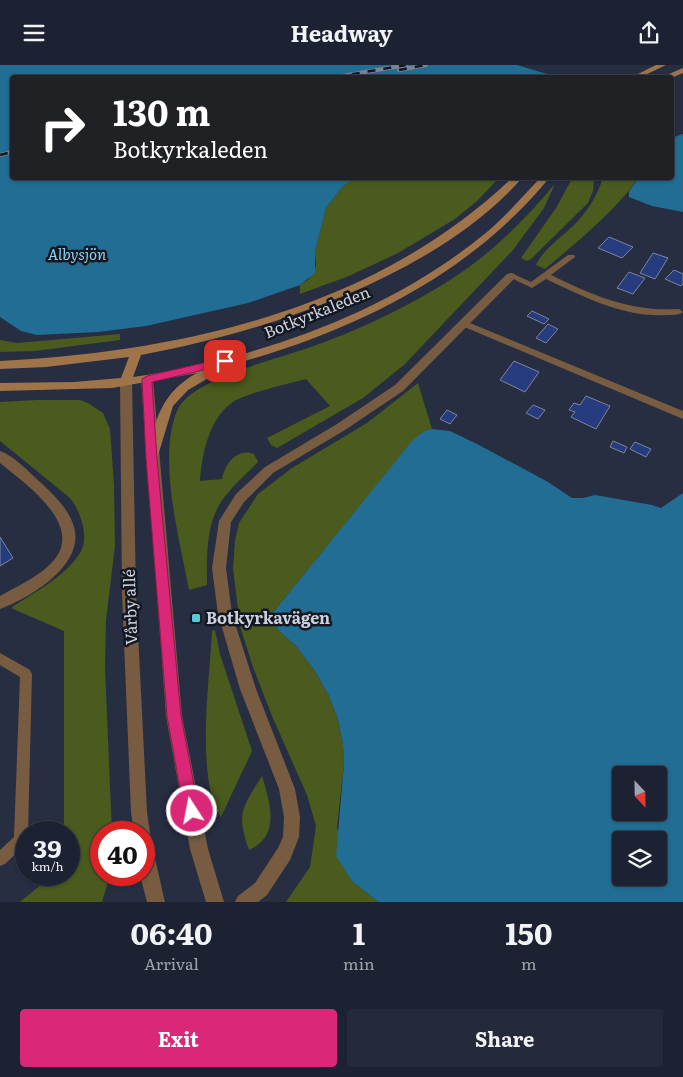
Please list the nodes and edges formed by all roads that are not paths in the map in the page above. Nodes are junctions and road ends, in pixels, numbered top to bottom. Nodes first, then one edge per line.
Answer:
1 (662, 65) edge
2 (683, 70) edge
3 (640, 75) edge
4 (671, 75) edge
5 (516, 180) edge
6 (543, 180) edge
7 (571, 257) dead end
8 (511, 276) joint
9 (546, 276) junction
10 (678, 313) dead end
11 (465, 324) junction
12 (136, 353) junction
13 (241, 357) junction
14 (4, 365) edge
15 (147, 379) junction
16 (126, 381) junction
17 (0, 387) edge
18 (683, 415) edge
19 (0, 456) edge
20 (152, 459) junction
21 (0, 603) edge
22 (0, 659) edge
23 (140, 821) edge
24 (0, 859) edge
25 (152, 886) edge
26 (156, 902) edge
27 (215, 902) edge
28 (244, 902) edge

1 - 3 main road
2 - 4 main road
5 - 12 main road, Botkyrkaleden
6 - 13 main road, Botkyrkaleden
7 - 9 lane
8 - 9 lane
8 - 11 street
9 - 10 lane
11 - 18 lane
11 - 28 street
12 - 14 main road, Botkyrkaleden
12 - 15 main road
12 - 16 main road
13 - 15 main road, Botkyrkaleden
13 - 20 main road
15 - 16 main road, Botkyrkaleden
15 - 20 street, Vårby allé
16 - 17 main road, Botkyrkaleden
16 - 23 street, Vårby allé
19 - 21 street
20 - 27 street, Vårby allé
22 - 24 lane
25 - 26 street

